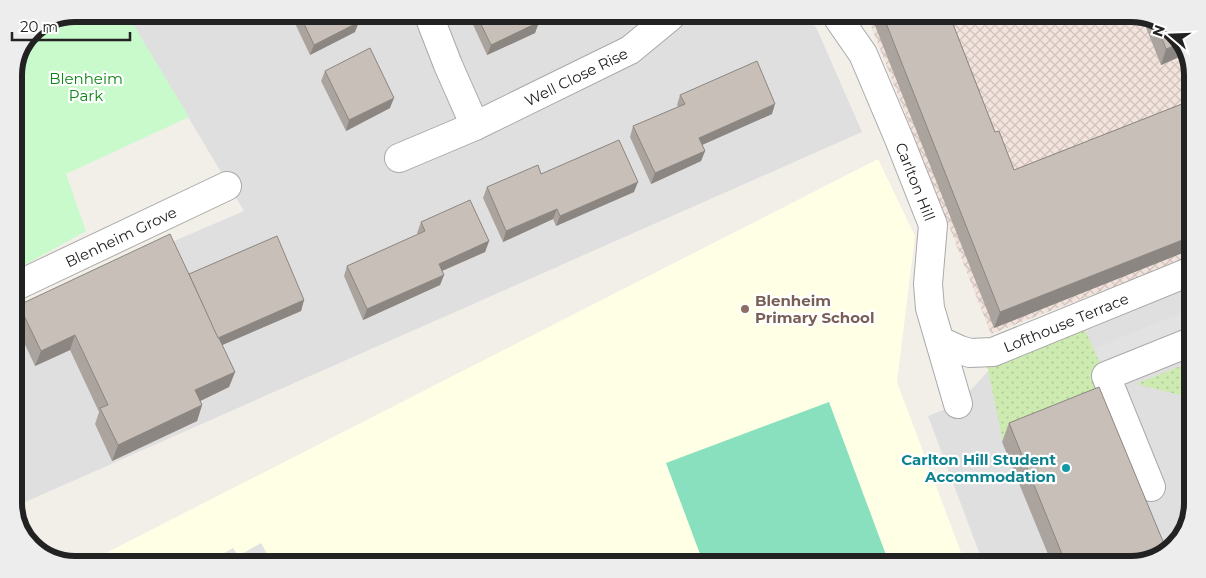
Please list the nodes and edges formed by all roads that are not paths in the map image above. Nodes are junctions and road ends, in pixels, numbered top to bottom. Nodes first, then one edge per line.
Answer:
1 (431, 22) edge
2 (664, 22) edge
3 (841, 22) edge
4 (851, 22) edge
5 (863, 54) junction
6 (475, 126) junction
7 (400, 158) dead end
8 (227, 186) dead end
9 (1183, 275) edge
10 (23, 283) edge
11 (940, 341) junction
12 (1184, 344) edge
13 (958, 404) dead end
14 (1151, 487) dead end

1 - 6 street
2 - 6 street, Well Close Rise
3 - 5 street, Carlton Hill
4 - 5 street, Carlton Hill
5 - 11 street, Carlton Hill
6 - 7 street, Well Close Rise
8 - 10 street, Blenheim Grove
9 - 11 street, Lofthouse Terrace
11 - 13 street, Carlton Hill
12 - 14 street

